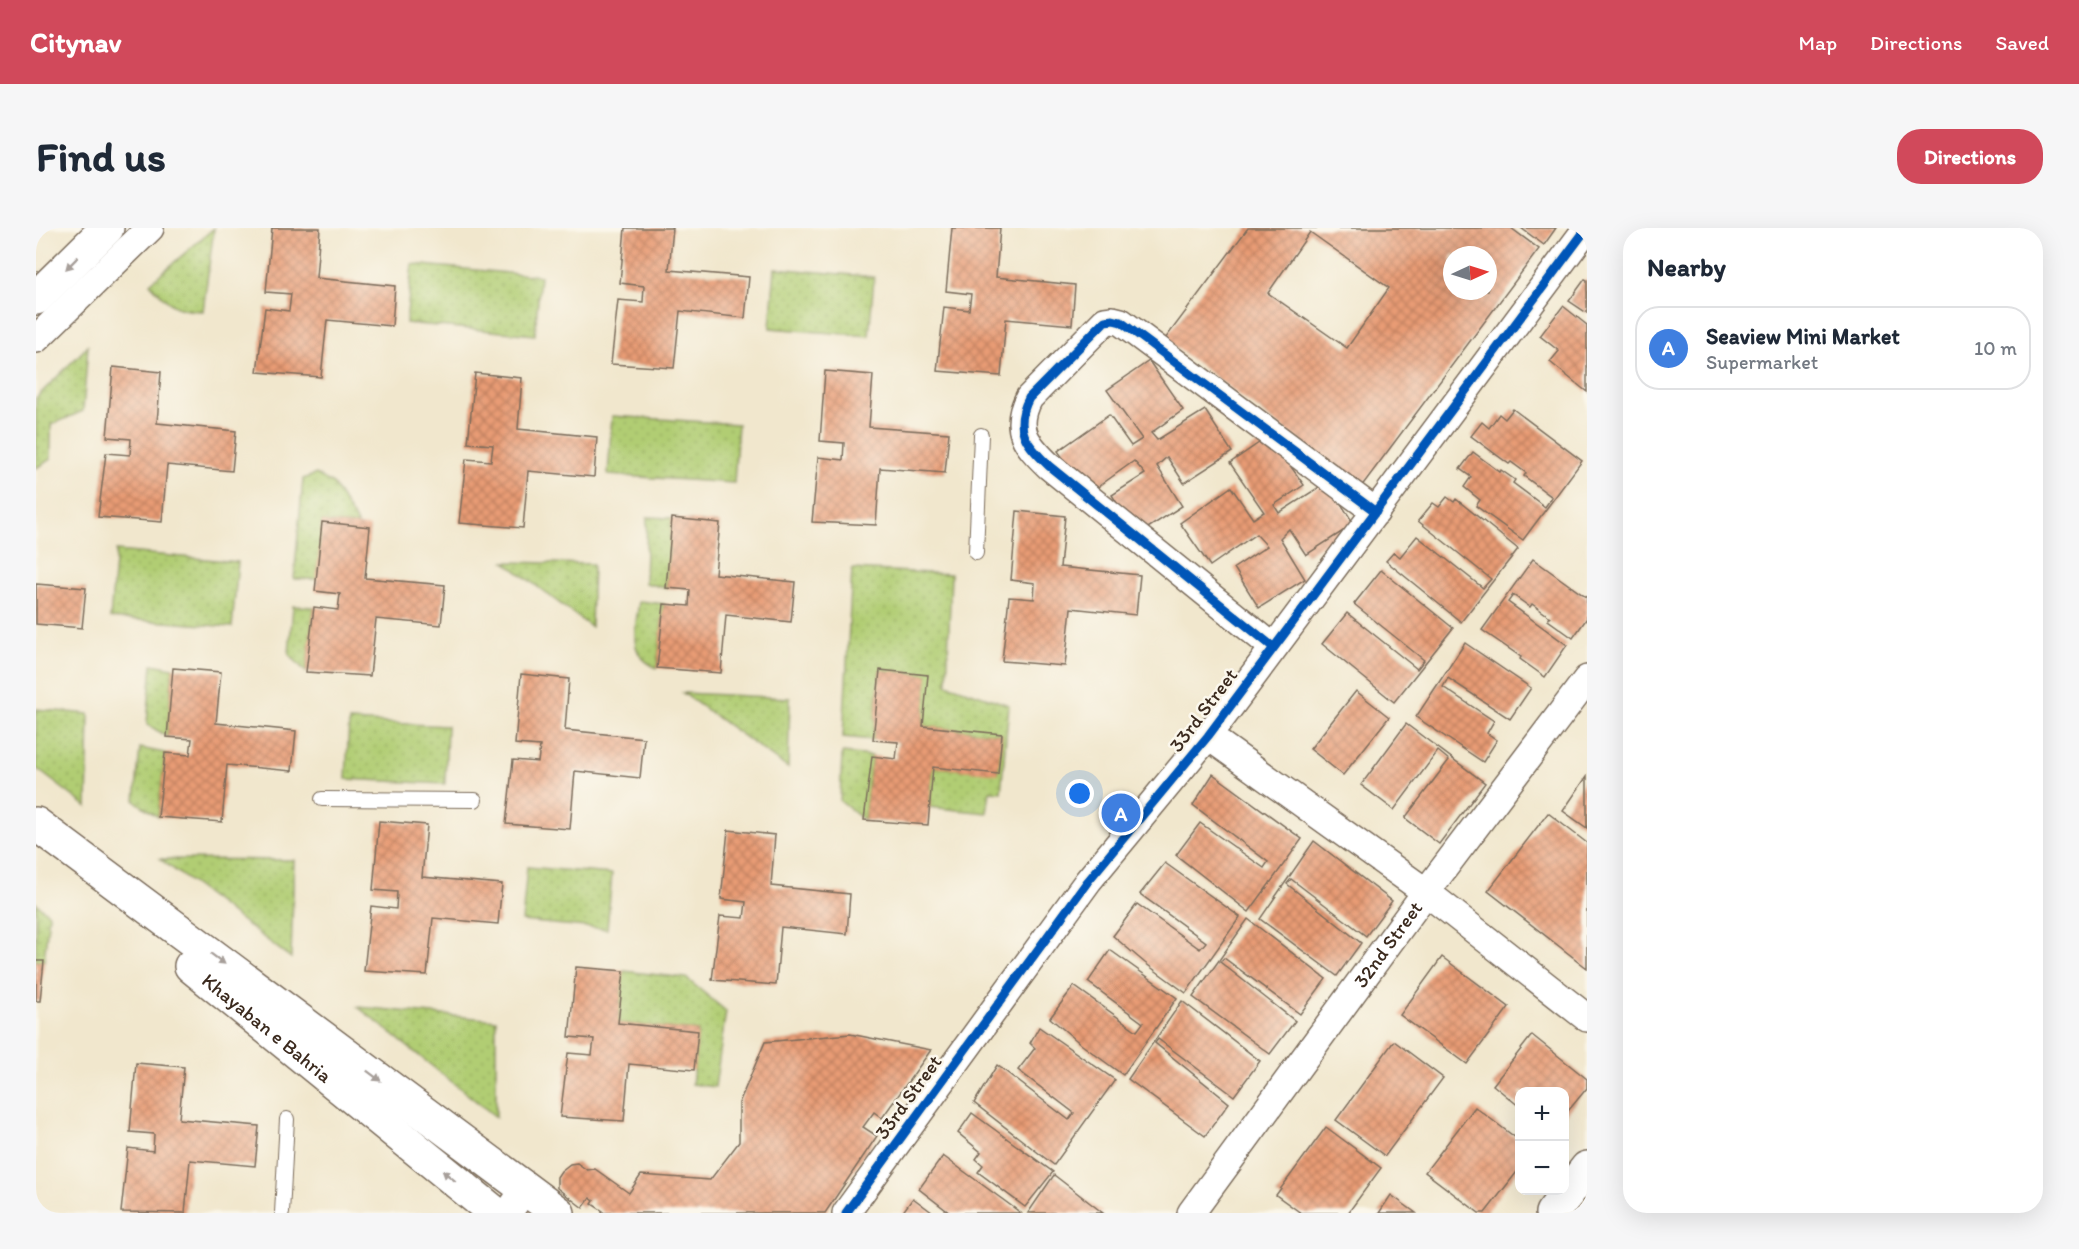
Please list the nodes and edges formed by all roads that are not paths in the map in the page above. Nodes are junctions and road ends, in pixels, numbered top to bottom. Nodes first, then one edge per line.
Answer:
1 (107, 228) edge
2 (150, 228) edge
3 (1587, 228) edge
4 (36, 298) edge
5 (36, 339) edge
6 (981, 435) dead end
7 (1376, 512) junction
8 (976, 553) dead end
9 (1273, 647) junction
10 (1587, 679) edge
11 (1208, 736) junction
12 (322, 799) dead end
13 (475, 800) dead end
14 (36, 824) edge
15 (36, 847) edge
16 (1426, 892) junction
17 (1587, 1018) edge
18 (287, 1119) dead end
19 (1587, 1168) edge
20 (517, 1201) edge
21 (282, 1213) edge
22 (495, 1213) edge
23 (558, 1213) edge
24 (846, 1213) edge
25 (1191, 1213) edge
26 (1552, 1213) edge

1 -> 4 street
2 - 5 street
3 - 7 street, 33rd Street
6 - 8 lane
7 - 9 street, 33rd Street
7 - 9 street
9 - 11 street, 33rd Street
10 - 16 street, 32nd Street
11 - 16 street
11 - 24 street, 33rd Street
12 - 13 lane
14 -> 20 street
22 -> 15 street, Khayaban e Bahria
16 - 17 street
16 - 25 street, 32nd Street
18 - 21 lane
19 - 26 street
20 - 23 street

